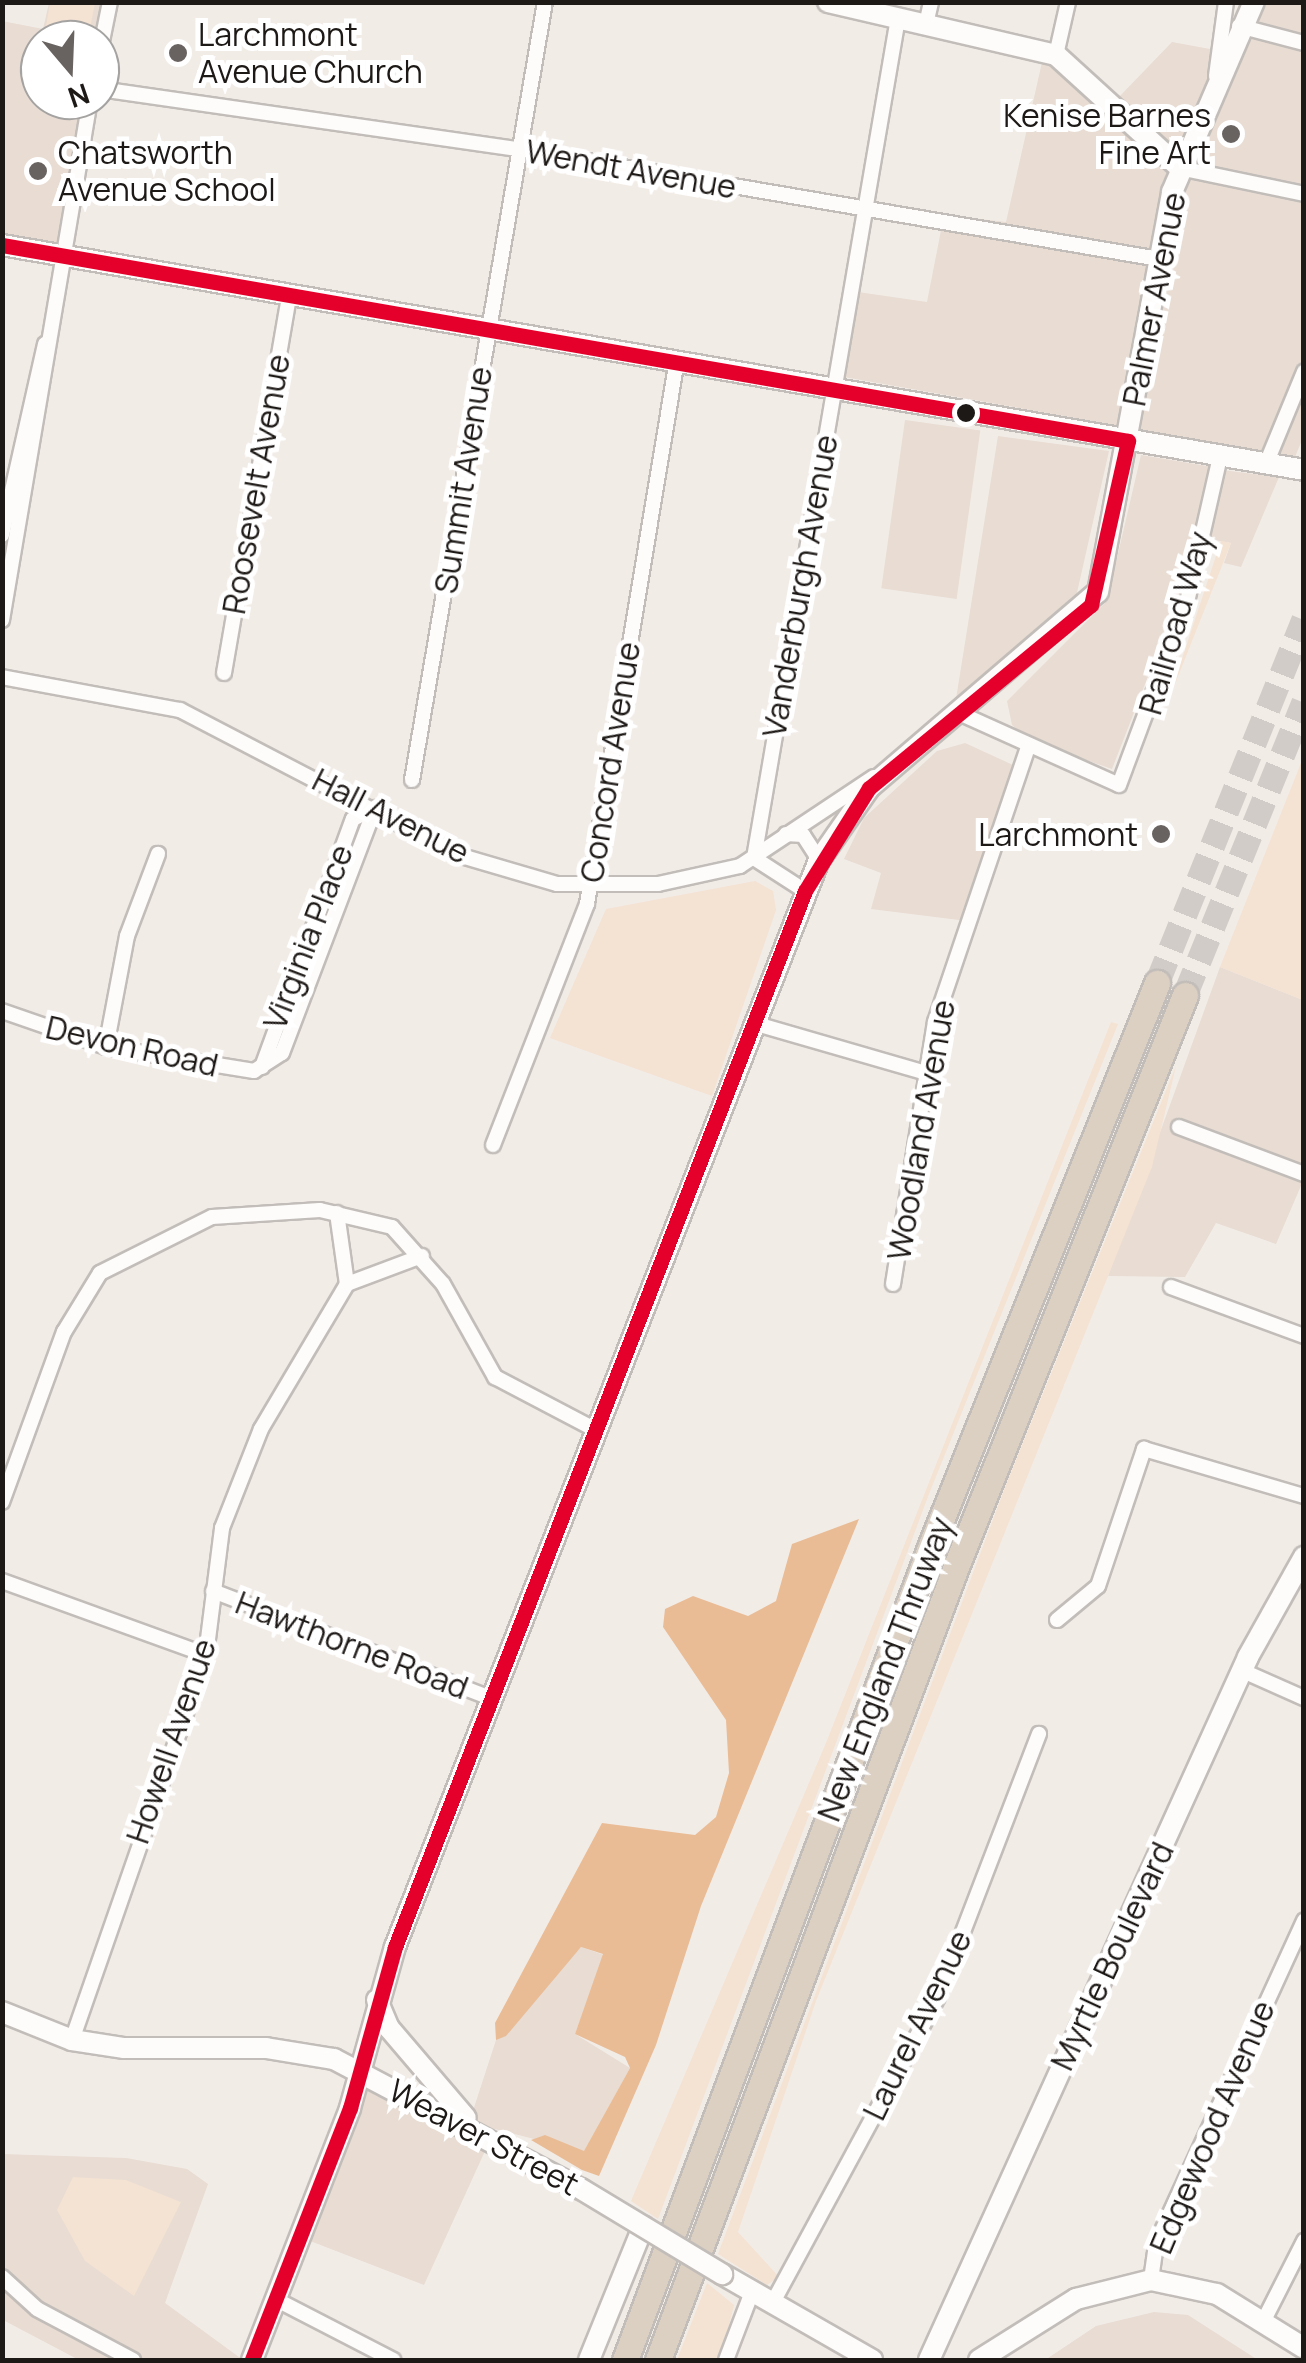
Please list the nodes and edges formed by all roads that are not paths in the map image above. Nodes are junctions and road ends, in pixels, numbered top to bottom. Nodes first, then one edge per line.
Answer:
1 (546, 2) edge
2 (828, 2) edge
3 (931, 2) edge
4 (1068, 2) edge
5 (1226, 2) edge
6 (1254, 2) edge
7 (898, 18) junction
8 (926, 24) junction
9 (1238, 26) junction
10 (1304, 43) edge
11 (1056, 56) junction
12 (1216, 76) junction
13 (120, 92) edge
14 (86, 120) edge
15 (518, 149) junction
16 (1180, 168) junction
17 (1304, 194) edge
18 (864, 210) junction
19 (2, 244) edge
20 (60, 255) junction
21 (1159, 259) junction
22 (289, 296) junction
23 (487, 332) junction
24 (47, 338) junction
25 (676, 366) junction
26 (1304, 372) edge
27 (834, 391) junction
28 (1128, 441) junction
29 (1220, 457) junction
30 (1266, 464) junction
31 (1298, 469) edge
32 (5, 506) edge
33 (24, 510) junction
34 (2, 535) edge
35 (2, 620) edge
36 (224, 673) dead end
37 (2, 677) edge
38 (959, 712) junction
39 (1027, 750) junction
40 (892, 766) junction
41 (412, 780) dead end
42 (376, 808) junction
43 (781, 835) junction
44 (158, 854) dead end
45 (754, 858) junction
46 (819, 860) junction
47 (588, 886) junction
48 (805, 890) junction
49 (1157, 984) tunnel mouth
50 (1185, 995) tunnel mouth
51 (2, 1012) edge
52 (753, 1024) junction
53 (106, 1047) junction
54 (262, 1067) joint
55 (926, 1073) junction
56 (1179, 1127) dead end
57 (493, 1145) dead end
58 (1304, 1174) edge
59 (337, 1212) junction
60 (422, 1256) junction
61 (348, 1284) junction
62 (893, 1284) dead end
63 (1171, 1287) dead end
64 (1304, 1336) edge
65 (596, 1430) junction
66 (1304, 1496) edge
67 (2, 1502) edge
68 (1304, 1556) edge
69 (2, 1581) edge
70 (213, 1591) junction
71 (1057, 1620) dead end
72 (206, 1655) junction
73 (1243, 1671) junction
74 (492, 1698) junction
75 (1304, 1698) edge
76 (1038, 1734) dead end
77 (1304, 1920) edge
78 (377, 2000) junction
79 (2, 2012) edge
80 (72, 2040) junction
81 (359, 2071) junction
82 (474, 2127) junction
83 (640, 2232) junction
84 (1304, 2242) edge
85 (2, 2276) edge
86 (1151, 2280) junction
87 (752, 2292) junction
88 (277, 2300) junction
89 (772, 2304) junction
90 (1264, 2320) junction
91 (1304, 2348) edge
92 (133, 2360) edge
93 (252, 2360) edge
94 (393, 2360) edge
95 (589, 2360) edge
96 (626, 2360) edge
97 (658, 2360) edge
98 (726, 2360) edge
99 (872, 2360) edge
100 (929, 2360) edge
101 (980, 2360) edge

1 - 15 street, Summit Avenue
2 - 7 street
3 - 8 street
4 - 11 street
5 - 12 street
6 - 9 street, Palmer Avenue
7 - 8 street
7 - 18 street, Vanderburgh Avenue
8 - 11 street
9 - 10 street
9 - 12 street, Palmer Avenue
11 - 16 street
12 - 16 street, Palmer Avenue
13 - 15 street, Wendt Avenue
14 - 20 street
15 - 18 street, Wendt Avenue
15 - 23 street, Summit Avenue
16 - 17 street
16 - 21 street, Palmer Avenue
18 - 21 street, Wendt Avenue
18 - 27 street, Vanderburgh Avenue
19 - 20 street
20 - 22 street
20 - 24 street
21 - 28 street, Palmer Avenue
22 - 23 street
22 - 36 street, Roosevelt Avenue
23 - 25 street
23 - 41 street, Summit Avenue
24 - 32 street
24 - 33 street
25 - 27 street
25 - 47 street, Concord Avenue
26 - 30 street
27 - 28 street
27 - 45 street, Vanderburgh Avenue
28 - 29 street
28 - 38 street, Palmer Avenue
29 - 30 street
29 - 39 street, Railroad Way
30 - 31 street
32 - 33 street
32 - 34 street
33 - 35 street
37 - 42 street, Hall Avenue
38 - 39 street
38 - 40 street, Palmer Avenue
39 - 55 street, Woodland Avenue
40 - 43 street, Hall Avenue
40 - 46 street, Palmer Avenue
42 - 47 street, Hall Avenue
42 - 54 street, Virginia Place
43 - 45 street, Hall Avenue
43 - 46 street
44 - 53 street
45 - 47 street, Hall Avenue
45 - 48 street
46 - 48 street, Palmer Avenue
47 - 57 street, Concord Avenue
48 - 52 street, Palmer Avenue
49 - 96 highway, New England Thruway
50 - 97 highway, New England Thruway
51 - 53 street, Devon Road
52 - 55 street
52 - 65 street, Palmer Avenue
53 - 54 street, Devon Road
55 - 62 street, Woodland Avenue
56 - 58 street
59 - 60 street
59 - 61 street
59 - 67 street
60 - 61 street
60 - 65 street
61 - 70 street, Howell Avenue
63 - 64 street
65 - 74 street, Palmer Avenue
66 - 71 street
68 - 73 street, Myrtle Boulevard
69 - 72 street
70 - 72 street, Howell Avenue
70 - 74 street, Hawthorne Road
72 - 80 street, Howell Avenue
73 - 75 street
73 - 100 street, Myrtle Boulevard
74 - 78 street, Palmer Avenue
76 - 89 street, Laurel Avenue
77 - 86 street, Edgewood Avenue
78 - 81 street, Palmer Avenue
78 - 82 street
79 - 80 street, Weaver Street
80 - 81 street, Weaver Street
81 - 82 street, Weaver Street
81 - 88 street, Palmer Avenue
82 - 83 street, Weaver Street, bridge
83 - 87 street, Weaver Street, bridge
83 - 95 street
84 - 90 street
85 - 92 street
86 - 90 street
86 - 101 street
87 - 89 street, Weaver Street
87 - 98 street
88 - 93 street, Palmer Avenue
88 - 94 street
89 - 99 street, Weaver Street
90 - 91 street

